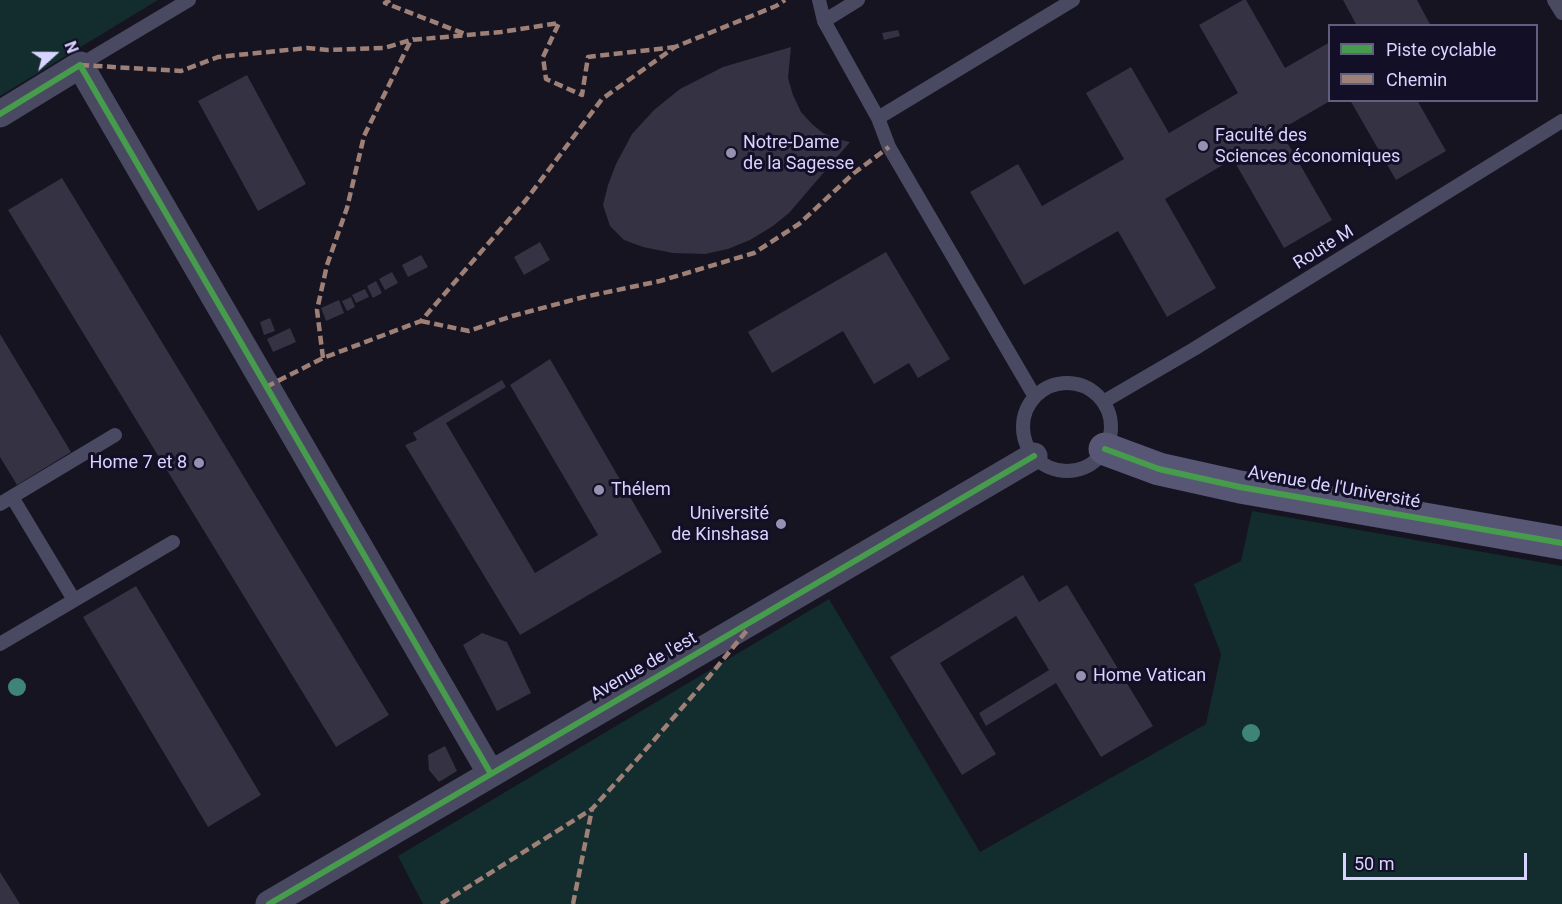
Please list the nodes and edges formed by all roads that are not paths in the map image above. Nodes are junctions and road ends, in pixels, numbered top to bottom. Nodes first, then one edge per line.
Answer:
1 (189, 0) edge
2 (819, 0) edge
3 (858, 0) edge
4 (1073, 0) edge
5 (1554, 0) edge
6 (1562, 13) edge
7 (824, 21) junction
8 (81, 65) junction
9 (0, 114) edge
10 (878, 118) junction
11 (1562, 121) edge
12 (1035, 397) junction
13 (1103, 402) junction
14 (115, 435) dead end
15 (1105, 449) junction
16 (1034, 456) junction
17 (6, 501) edge
18 (173, 542) dead end
19 (1562, 543) edge
20 (74, 600) junction
21 (0, 644) edge
22 (490, 774) junction
23 (269, 904) edge

1 - 8 lane
2 - 7 lane
3 - 7 lane
4 - 10 lane
5 - 6 lane
7 - 10 lane
8 - 9 street
8 - 22 street
10 - 12 lane
11 - 13 lane, Route M
12 - 13 lane
12 - 16 lane
13 - 15 lane
14 - 17 lane
15 - 16 lane
15 - 19 street, Avenue de l'Université
16 - 22 street, Avenue de l'est
17 - 20 lane
18 - 20 lane
20 - 21 lane
22 - 23 street, Avenue de l'est

